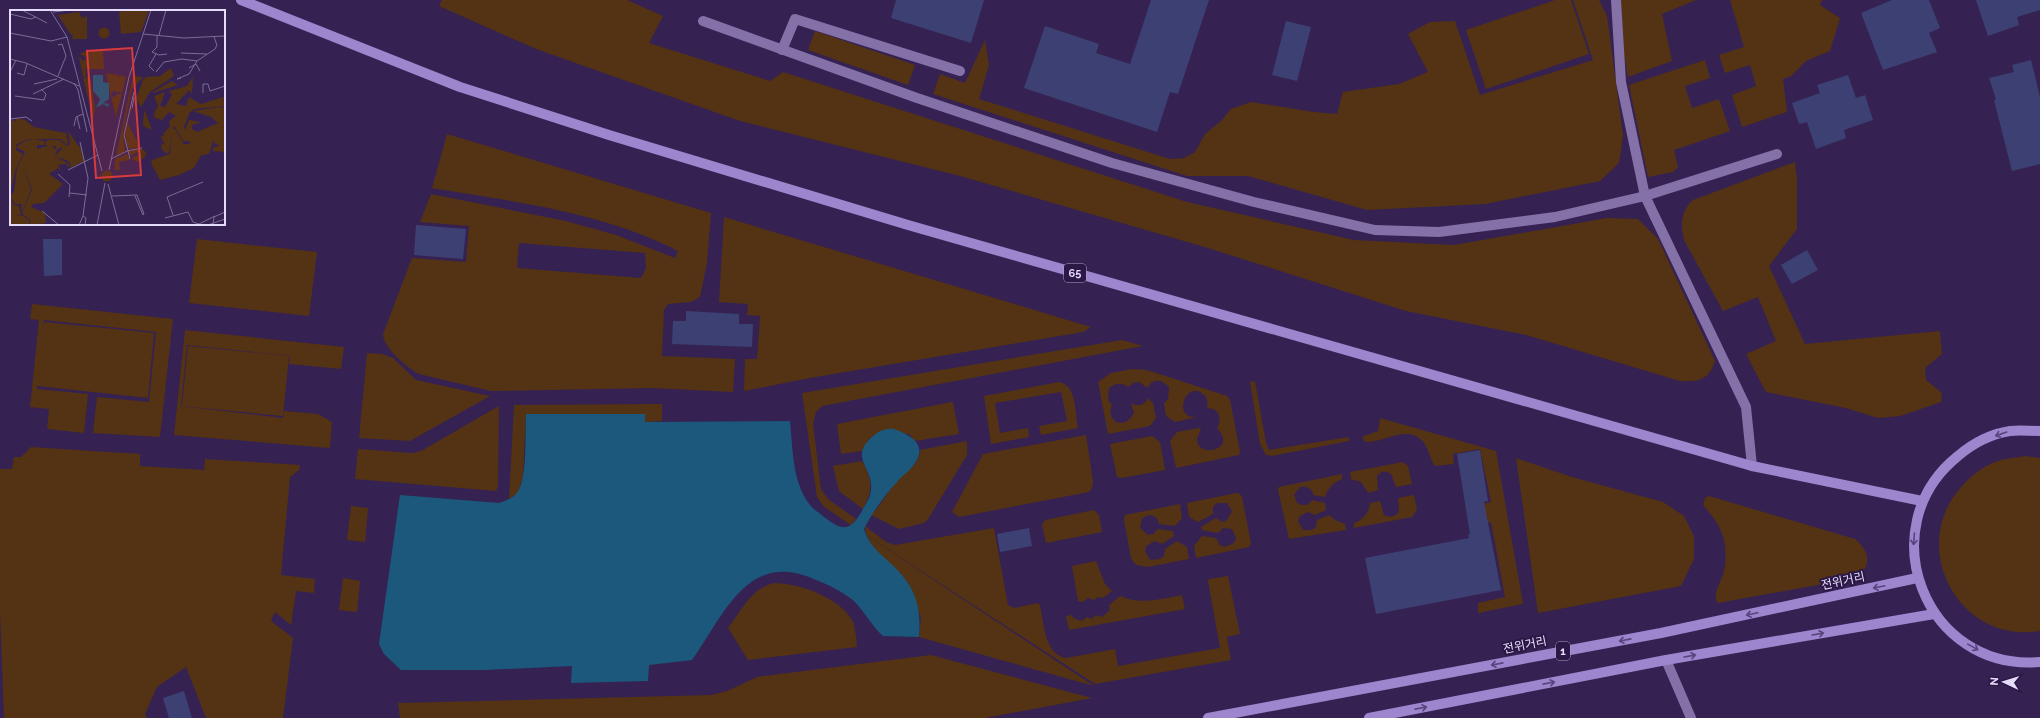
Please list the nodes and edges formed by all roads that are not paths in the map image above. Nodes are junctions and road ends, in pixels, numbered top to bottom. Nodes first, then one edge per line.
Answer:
1 (241, 0) edge
2 (1616, 0) edge
3 (703, 21) dead end
4 (782, 50) junction
5 (960, 71) dead end
6 (1777, 154) dead end
7 (1645, 196) junction
8 (2040, 431) edge
9 (1752, 466) junction
10 (1922, 501) junction
11 (1917, 578) junction
12 (1934, 614) junction
13 (1666, 660) junction
14 (2040, 662) edge
15 (1208, 718) edge
16 (1369, 718) edge
17 (1691, 718) edge

1 - 9 main road, 65
2 - 7 street
3 - 4 street
4 - 5 street
4 - 7 street
6 - 7 street
7 - 9 street
8 -> 10 main road
9 - 10 main road, 65
10 -> 11 main road
11 - 12 main road
11 -> 15 main road, 전위거리 / 1
13 -> 12 main road
12 -> 14 main road
16 -> 13 main road
13 - 17 street

